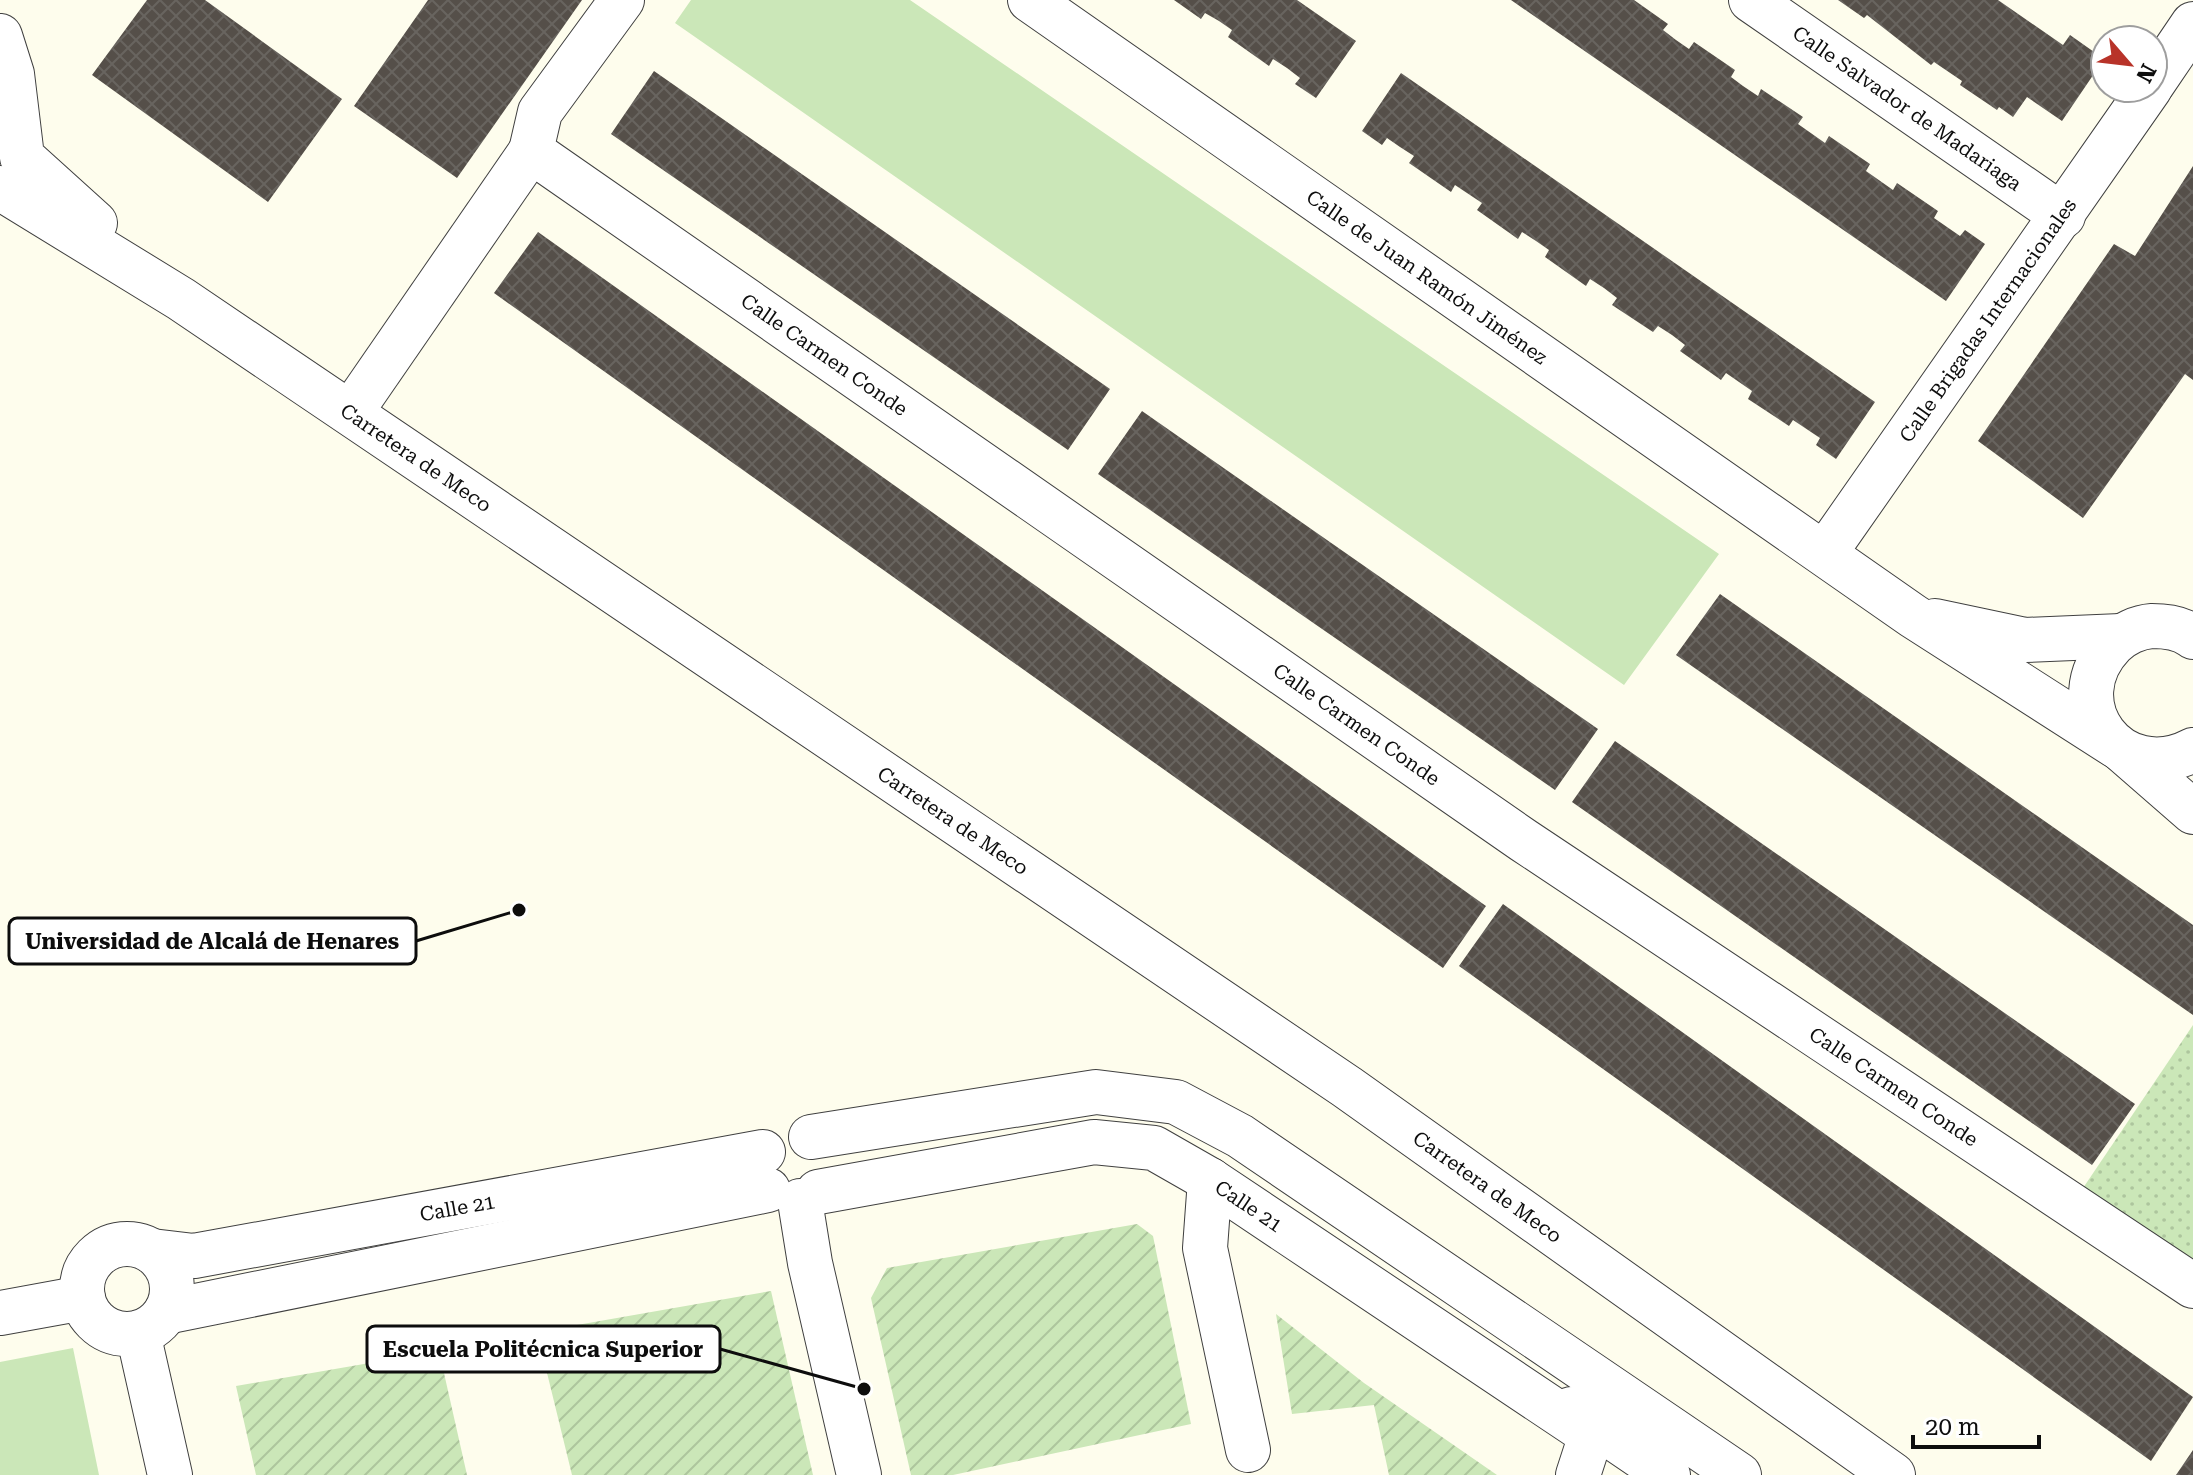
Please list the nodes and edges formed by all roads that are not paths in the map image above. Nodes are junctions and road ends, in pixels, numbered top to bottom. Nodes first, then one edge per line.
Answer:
1 (622, 0) edge
2 (1030, 0) edge
3 (1751, 0) edge
4 (2193, 24) edge
5 (0, 36) edge
6 (2169, 59) edge
7 (2139, 104) edge
8 (531, 151) junction
9 (0, 188) edge
10 (2063, 216) junction
11 (181, 299) junction
12 (351, 412) junction
13 (1825, 553) junction
14 (1913, 616) junction
15 (2121, 636) junction
16 (2193, 637) edge
17 (2119, 749) junction
18 (2193, 750) edge
19 (2193, 812) edge
20 (1123, 1095) junction
21 (1210, 1180) junction
22 (787, 1184) junction
23 (152, 1251) junction
24 (2193, 1286) edge
25 (83, 1298) junction
26 (0, 1313) edge
27 (152, 1322) junction
28 (1248, 1450) dead end
29 (1886, 1470) edge
30 (170, 1475) edge
31 (859, 1475) edge
32 (1578, 1475) edge
33 (1668, 1475) edge
34 (1739, 1475) edge

1 - 8 street
2 - 13 street, Calle de Juan Ramón Jiménez
3 - 10 street, Calle Salvador de Madariaga
4 - 6 street
5 - 11 street
7 - 10 street, Calle Brigadas Internacionales
8 - 12 street
8 - 24 street, Calle Carmen Conde
9 - 11 street, Carretera de Meco
10 - 13 street, Calle Brigadas Internacionales
11 - 12 street, Carretera de Meco
12 - 29 street, Carretera de Meco
13 - 14 street, Calle de Juan Ramón Jiménez
14 - 15 street
14 - 17 street, Calle de Juan Ramón Jiménez
15 - 16 street
15 - 17 street
17 - 18 street
17 - 19 street
20 - 22 street
20 - 33 street, Calle 21
20 - 34 street
21 - 22 street, Calle 21
21 - 28 street
21 - 32 street, Calle 21
22 - 23 street, Calle 21
22 - 27 street, Calle 21
22 - 31 street
23 - 25 street
23 - 27 street
25 - 26 street
25 - 27 street
27 - 30 street

